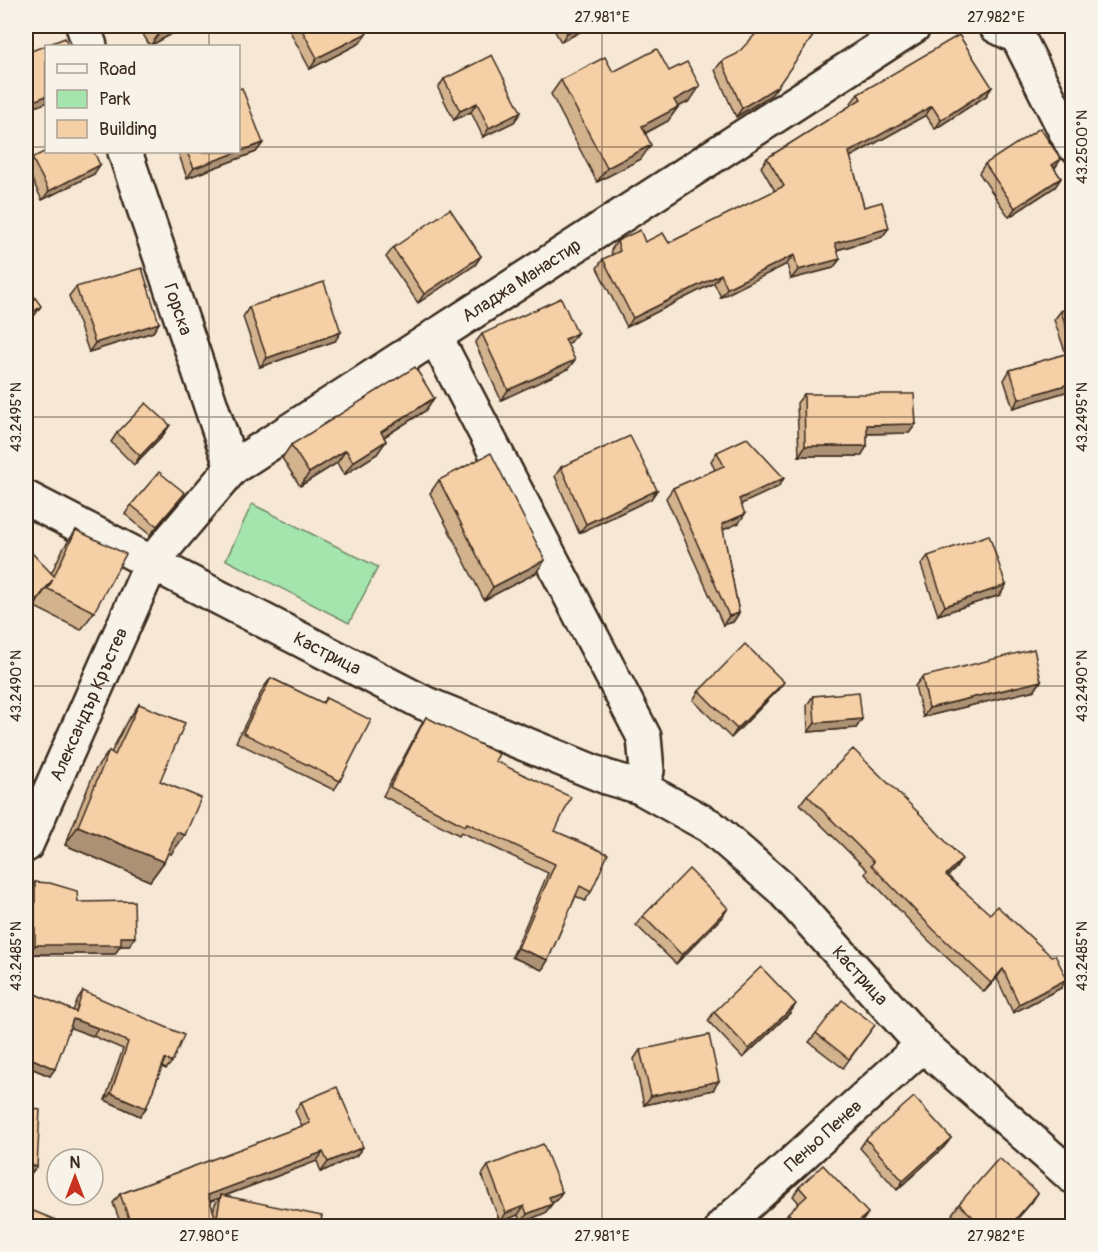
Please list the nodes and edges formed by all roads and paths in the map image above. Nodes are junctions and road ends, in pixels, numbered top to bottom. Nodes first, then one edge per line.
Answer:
1 (83, 26) edge
2 (914, 26) edge
3 (996, 26) edge
4 (90, 45) edge
5 (1072, 144) edge
6 (125, 153) edge
7 (435, 336) junction
8 (232, 468) junction
9 (26, 498) edge
10 (152, 562) junction
11 (640, 788) junction
12 (26, 845) edge
13 (923, 1046) junction
14 (1072, 1176) edge
15 (729, 1225) edge

1 - 4 street
2 - 7 street, Аладжа Манастир
3 - 5 street
6 - 8 street, Горска
7 - 8 street, Аладжа Манастир
7 - 11 street
8 - 10 street, Аладжа Манастир
9 - 10 street, Кастрица
10 - 11 street, Кастрица
10 - 12 street, Александър Кръстев
11 - 13 street, Кастрица
13 - 14 street, Кастрица
13 - 15 street, Пеньо Пенев

